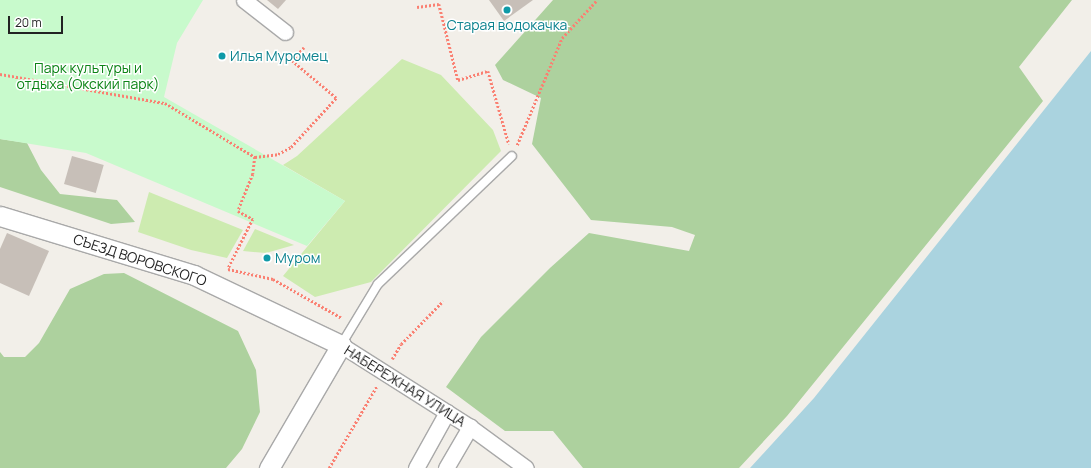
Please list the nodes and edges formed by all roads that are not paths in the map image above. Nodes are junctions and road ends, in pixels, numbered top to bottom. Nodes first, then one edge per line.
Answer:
1 (244, 0) edge
2 (285, 32) dead end
3 (512, 156) road end
4 (0, 216) edge
5 (341, 345) junction
6 (447, 412) junction
7 (470, 427) junction
8 (269, 468) edge
9 (416, 468) edge
10 (446, 468) edge
11 (526, 468) edge

1 - 2 street
3 - 5 lane
4 - 5 street, СЪЕЗД ВОРОВСКОГО
5 - 6 street, НАБЕРЕЖНАЯ УЛИЦА
5 - 8 street, НАБЕРЕЖНАЯ УЛИЦА
6 - 7 street, НАБЕРЕЖНАЯ УЛИЦА
6 - 9 street
7 - 10 street
7 - 11 street, НАБЕРЕЖНАЯ УЛИЦА

